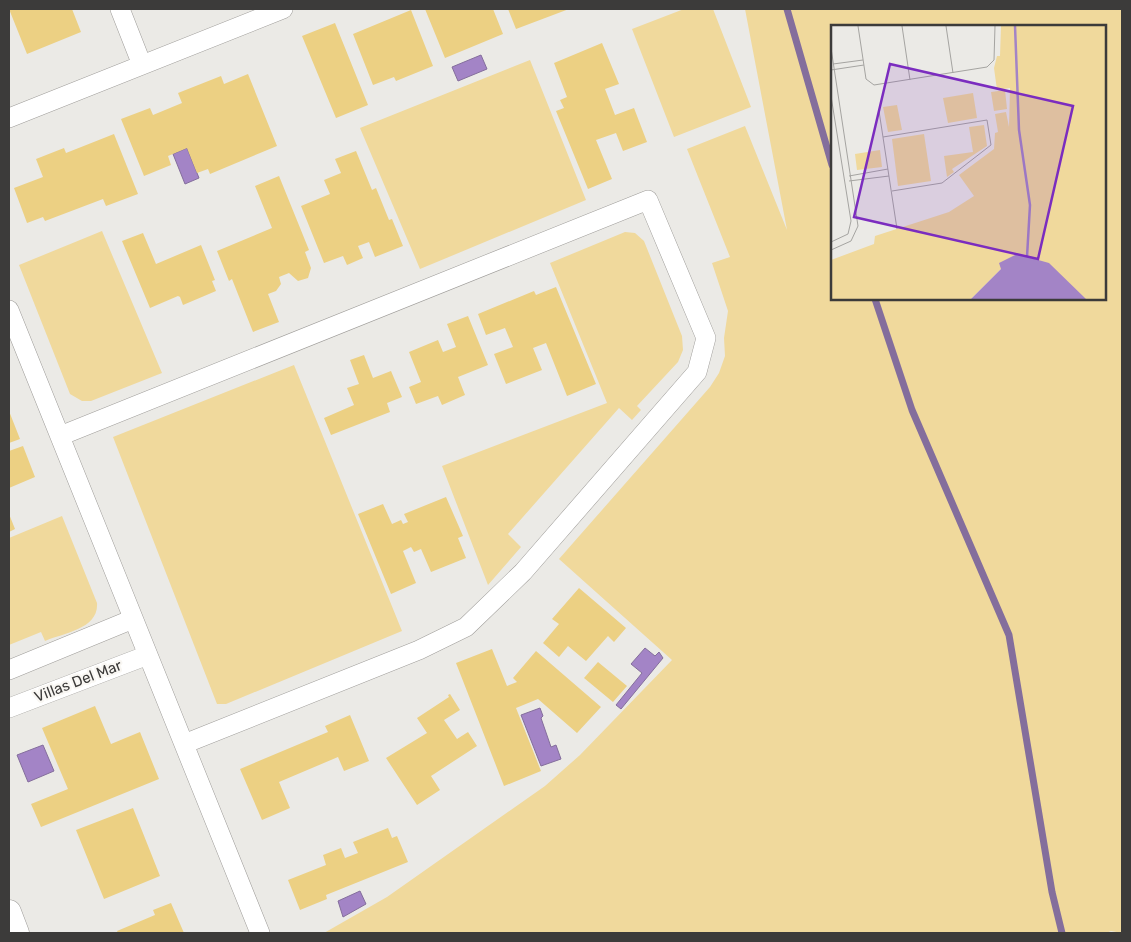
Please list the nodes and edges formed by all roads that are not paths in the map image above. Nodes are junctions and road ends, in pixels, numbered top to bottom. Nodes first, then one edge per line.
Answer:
1 (120, 9) edge
2 (283, 9) edge
3 (142, 65) junction
4 (9, 118) edge
5 (9, 310) edge
6 (60, 436) junction
7 (133, 619) junction
8 (148, 655) junction
9 (9, 670) edge
10 (9, 708) edge
11 (184, 744) junction
12 (9, 912) edge
13 (17, 933) edge
14 (260, 933) edge

1 - 3 street
2 - 3 street
3 - 4 street
5 - 6 street
6 - 7 street
6 - 11 street
7 - 8 street
7 - 9 street
8 - 10 street, Villas Del Mar
8 - 11 street
11 - 14 street
12 - 13 street

